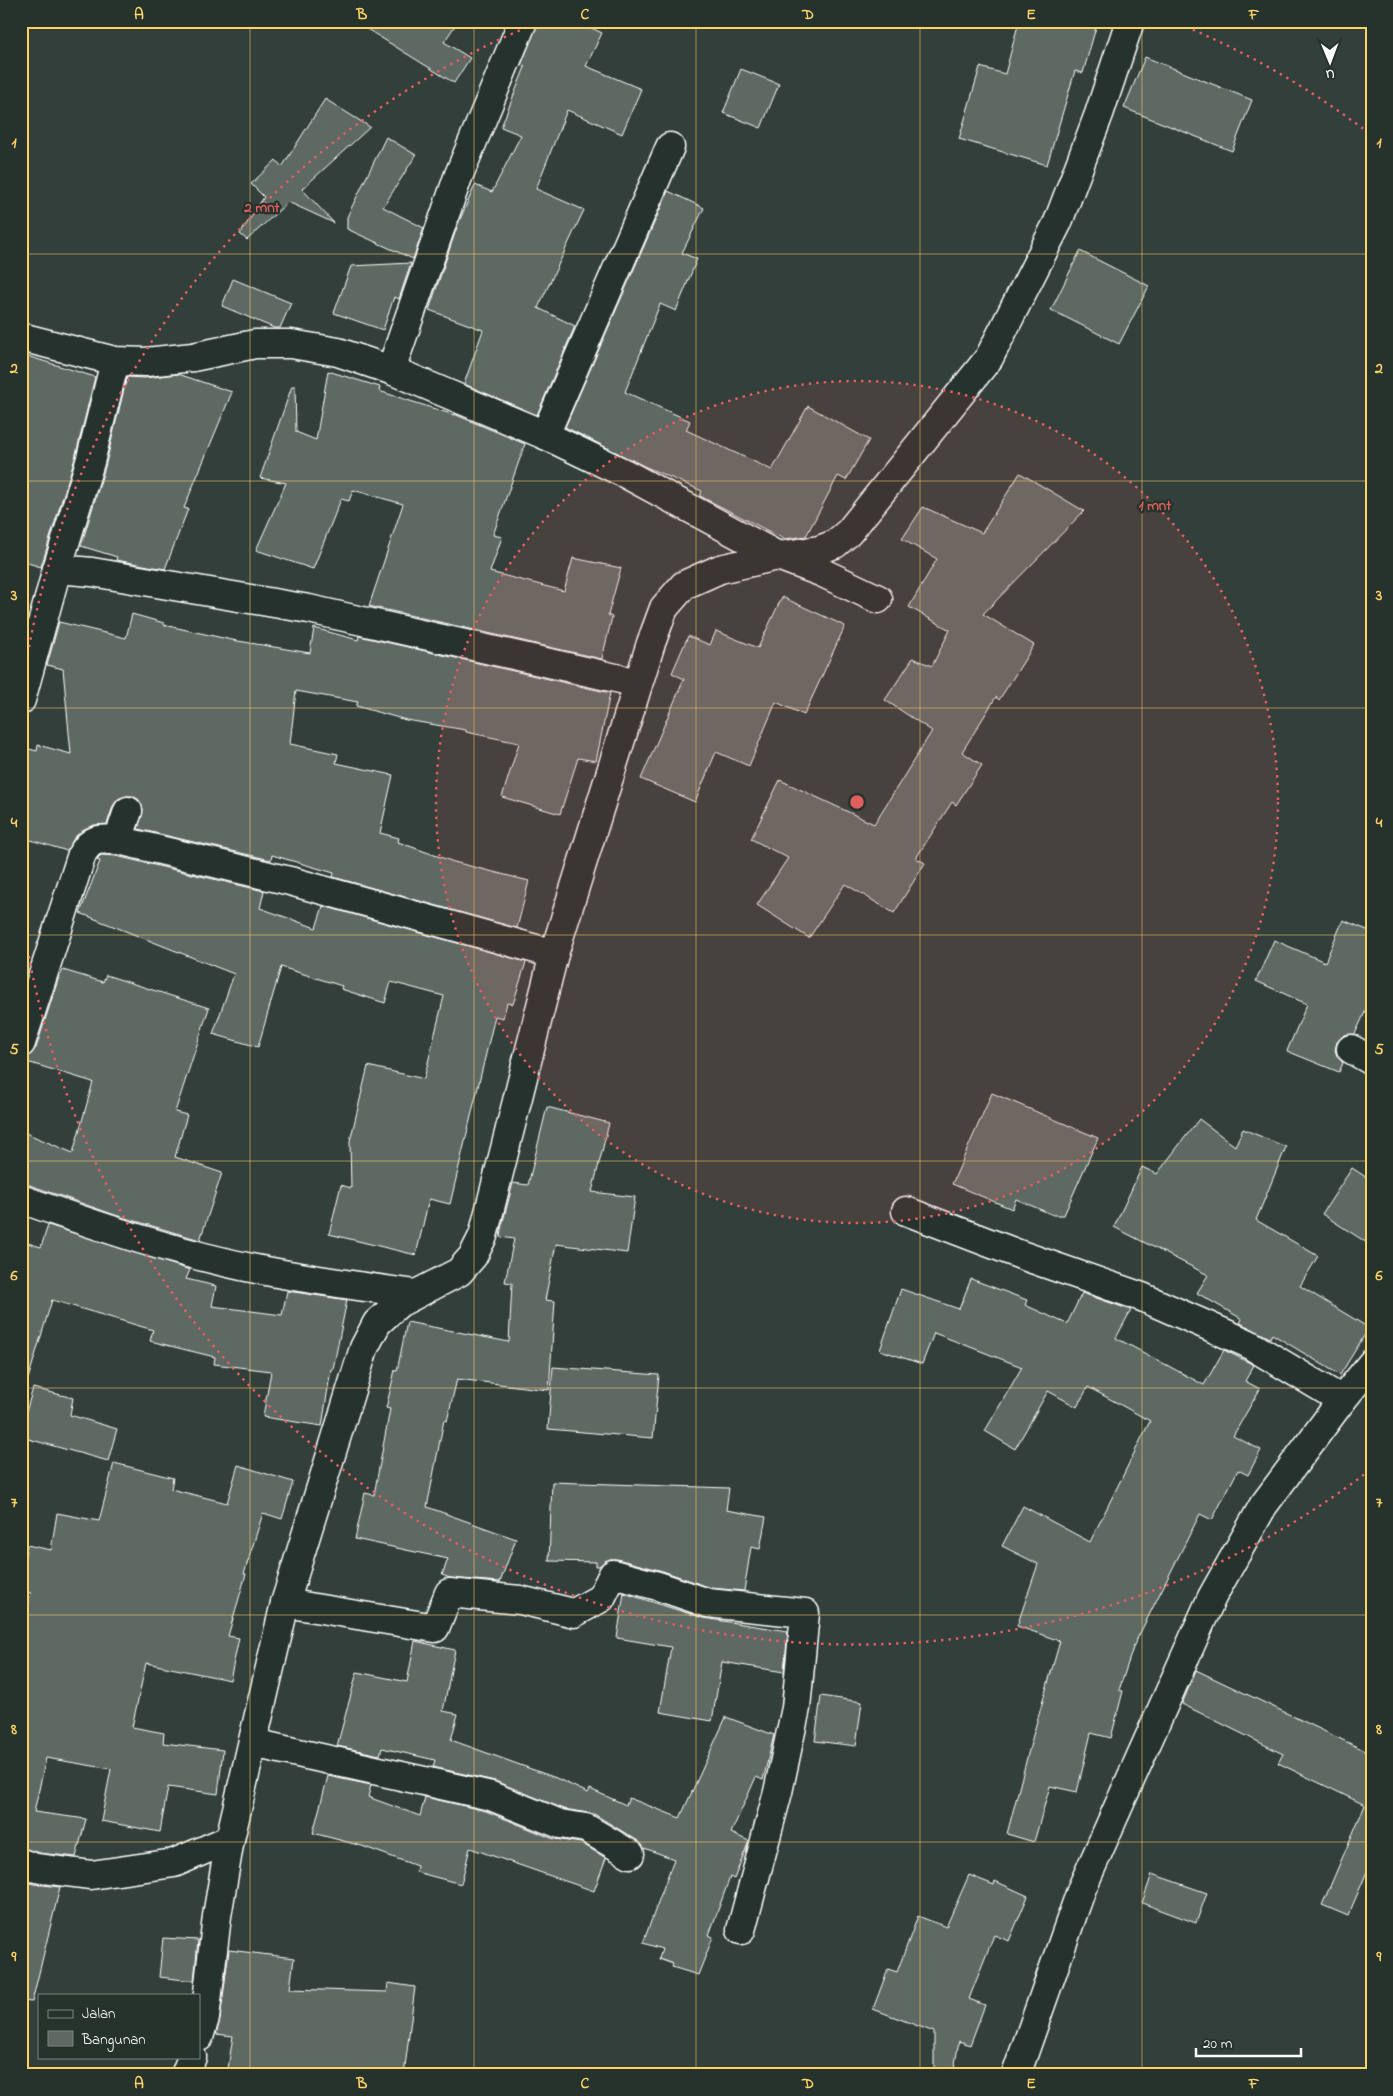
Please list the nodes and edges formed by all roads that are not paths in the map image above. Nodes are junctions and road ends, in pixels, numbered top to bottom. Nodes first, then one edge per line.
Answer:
1 (523, 21) edge
2 (1130, 21) edge
3 (670, 147) dead end
4 (21, 337) edge
5 (115, 361) junction
6 (391, 370) junction
7 (545, 435) junction
8 (778, 556) junction
9 (57, 569) junction
10 (878, 599) dead end
11 (638, 683) junction
12 (21, 700) edge
13 (128, 812) dead end
14 (118, 840) junction
15 (554, 954) junction
16 (21, 1043) edge
17 (21, 1199) edge
18 (906, 1210) dead end
19 (415, 1294) junction
20 (1372, 1363) edge
21 (1342, 1400) junction
22 (285, 1603) junction
23 (253, 1743) junction
24 (230, 1839) junction
25 (630, 1854) dead end
26 (21, 1863) edge
27 (741, 1930) dead end
28 (200, 2034) edge
29 (192, 2058) edge
30 (186, 2075) edge
31 (1016, 2075) edge

1 - 6 street
2 - 8 street
3 - 7 street
4 - 5 street
5 - 6 street
5 - 9 street
6 - 7 street
7 - 8 street
8 - 10 street
8 - 11 street
9 - 11 street
9 - 12 street
11 - 15 street
13 - 14 street
14 - 15 street
14 - 16 street
15 - 19 street
17 - 19 street
18 - 21 street
19 - 22 street
20 - 21 street
21 - 31 street
22 - 23 street
22 - 27 street
23 - 24 street
23 - 25 street
24 - 26 street
24 - 28 street
29 - 30 street

